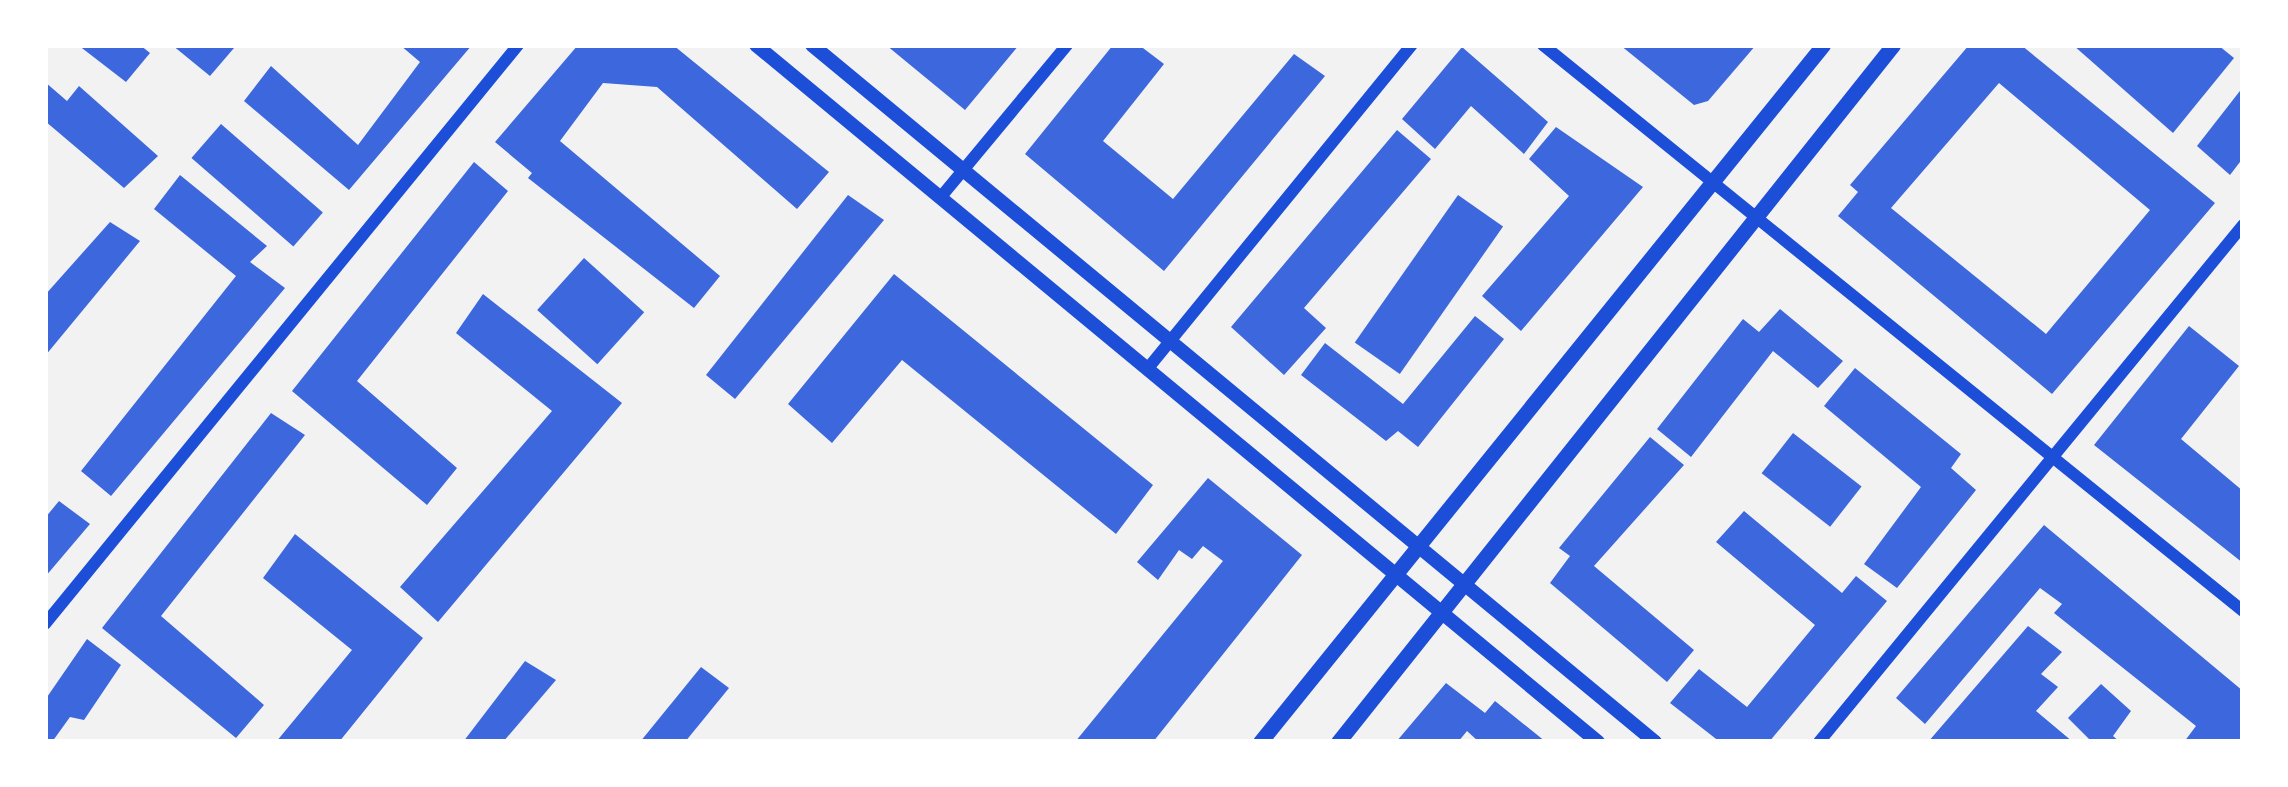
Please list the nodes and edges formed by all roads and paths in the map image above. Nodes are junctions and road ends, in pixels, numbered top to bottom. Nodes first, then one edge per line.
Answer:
1 (518, 45) edge
2 (756, 45) edge
3 (812, 45) edge
4 (1067, 45) edge
5 (1412, 45) edge
6 (1543, 45) edge
7 (1823, 45) edge
8 (1892, 45) edge
9 (960, 174) junction
10 (1714, 182) junction
11 (940, 198) junction
12 (1754, 216) junction
13 (2243, 225) edge
14 (1168, 345) junction
15 (1148, 367) junction
16 (2053, 457) junction
17 (1415, 548) junction
18 (1393, 576) junction
19 (1459, 584) junction
20 (2243, 611) edge
21 (1437, 613) junction
22 (45, 624) edge
23 (1260, 742) edge
24 (1338, 742) edge
25 (1598, 742) edge
26 (1655, 742) edge
27 (1819, 742) edge

1 - 22 street
2 - 11 main road
3 - 9 main road
4 - 9 street
5 - 14 street
6 - 10 street
7 - 10 main road
8 - 12 main road
9 - 11 street
9 - 14 main road
10 - 12 street
10 - 17 main road
11 - 15 main road
12 - 16 street
12 - 19 main road
13 - 16 street
14 - 15 street
14 - 17 main road
15 - 18 main road
16 - 20 street
16 - 27 street
17 - 18 main road
17 - 19 main road
18 - 21 main road
18 - 23 main road
19 - 21 main road
19 - 26 main road
21 - 24 main road
21 - 25 main road

